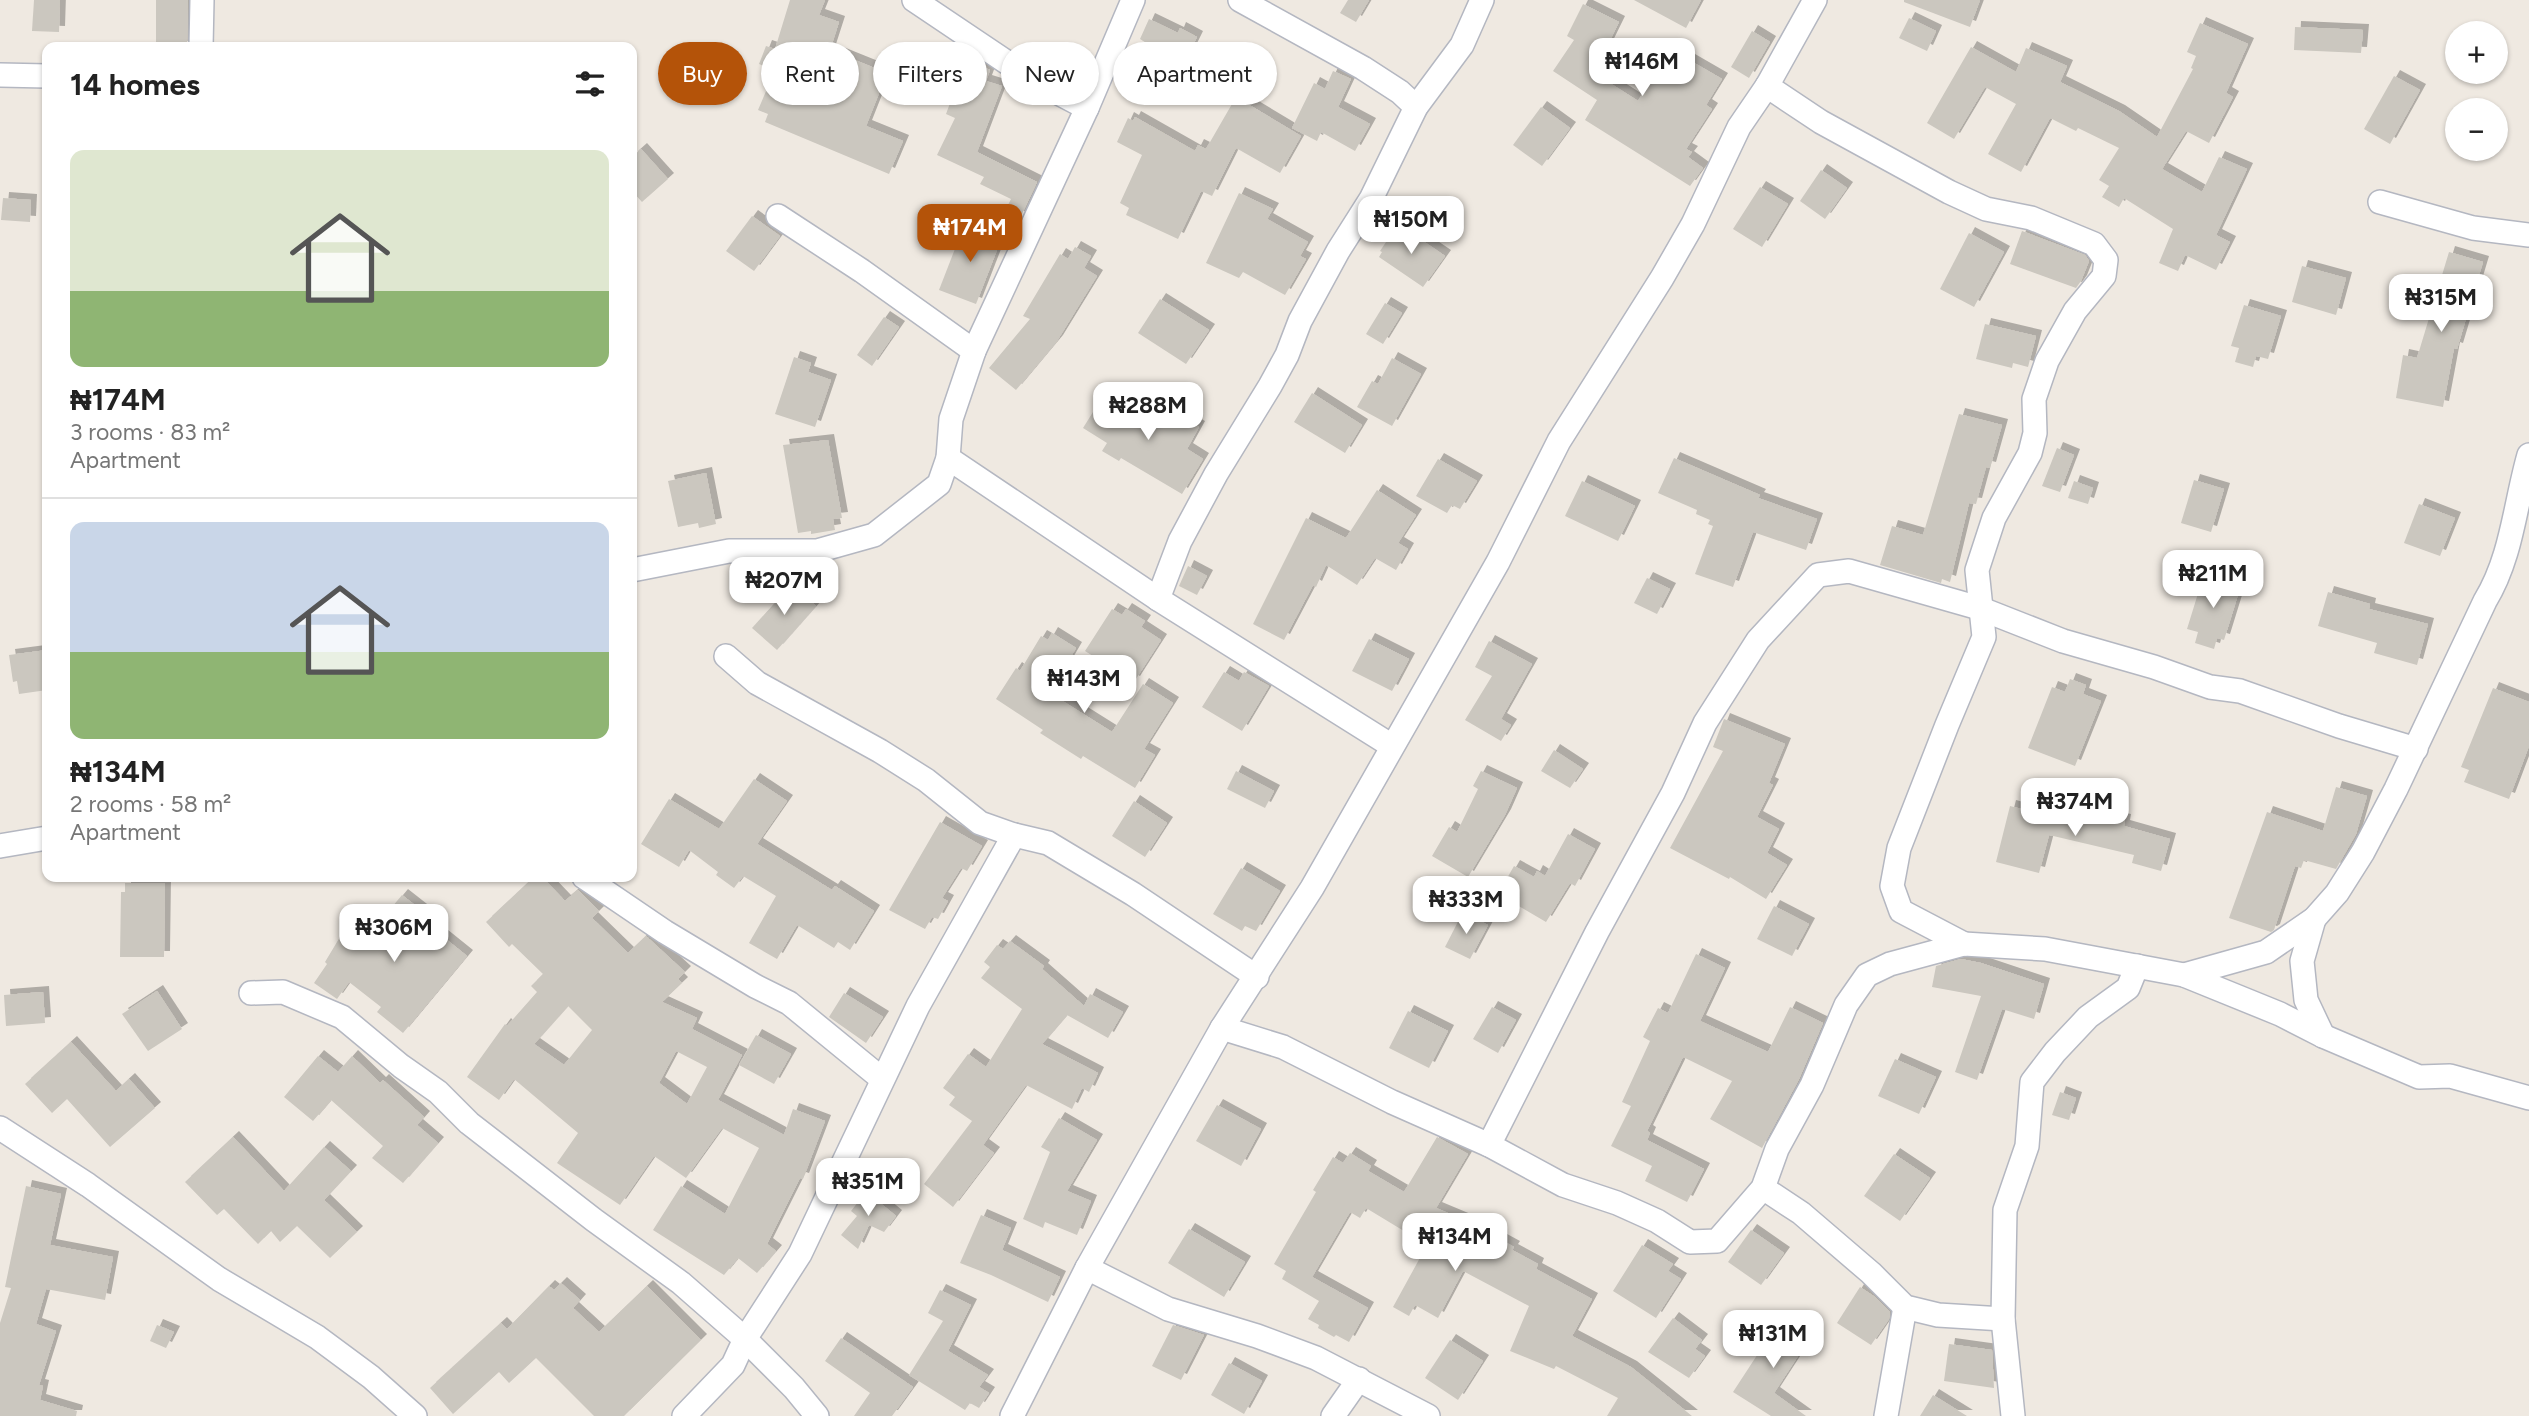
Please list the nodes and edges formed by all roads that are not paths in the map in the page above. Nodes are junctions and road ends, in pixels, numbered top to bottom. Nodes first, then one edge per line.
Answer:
1 (202, 0) edge
2 (914, 0) edge
3 (1133, 0) edge
4 (1240, 0) edge
5 (1482, 0) edge
6 (1815, 0) edge
7 (201, 42) edge
8 (0, 75) edge
9 (42, 76) edge
10 (1767, 86) junction
11 (1416, 107) junction
12 (1087, 108) junction
13 (2380, 202) dead end
14 (778, 216) dead end
15 (2529, 235) edge
16 (974, 351) junction
17 (2529, 455) edge
18 (948, 458) junction
19 (637, 569) edge
20 (1158, 599) junction
21 (1979, 608) junction
22 (726, 656) dead end
23 (1392, 746) junction
24 (2416, 748) junction
25 (1014, 835) junction
26 (42, 839) edge
27 (0, 846) edge
28 (591, 882) edge
29 (2314, 919) junction
30 (1964, 944) junction
31 (2137, 966) junction
32 (2184, 975) junction
33 (1257, 977) junction
34 (251, 993) dead end
35 (1222, 1028) junction
36 (2323, 1036) junction
37 (882, 1079) junction
38 (2529, 1098) edge
39 (0, 1128) edge
40 (1489, 1145) junction
41 (1763, 1188) junction
42 (1087, 1268) junction
43 (1905, 1307) junction
44 (2003, 1319) junction
45 (746, 1339) junction
46 (1359, 1379) junction
47 (415, 1416) edge
48 (684, 1416) edge
49 (817, 1416) edge
50 (1012, 1416) edge
51 (1333, 1416) edge
52 (1428, 1416) edge
53 (1886, 1416) edge
54 (2013, 1416) edge

1 - 7 street
2 - 12 street
3 - 12 street
4 - 11 street
5 - 11 street
6 - 10 street
8 - 9 street
10 - 21 street
10 - 23 street
11 - 20 street
12 - 16 street
13 - 15 street
14 - 16 street
16 - 18 street
17 - 24 street
18 - 19 street
18 - 20 street
20 - 23 street
21 - 24 street
21 - 30 street
21 - 40 street
22 - 25 street
23 - 33 street
24 - 29 street
25 - 33 street
25 - 37 street
26 - 27 street
28 - 37 street
29 - 32 street
29 - 36 street
30 - 31 street
30 - 41 street
31 - 32 street
31 - 44 street
32 - 36 street
33 - 35 street
34 - 45 street
35 - 40 street
35 - 42 street
36 - 38 street
37 - 45 street
39 - 47 street
40 - 41 street
41 - 43 street
42 - 46 street
42 - 50 street
43 - 44 street
43 - 53 street
44 - 54 street
45 - 48 street
45 - 49 street
46 - 51 street
46 - 52 street

